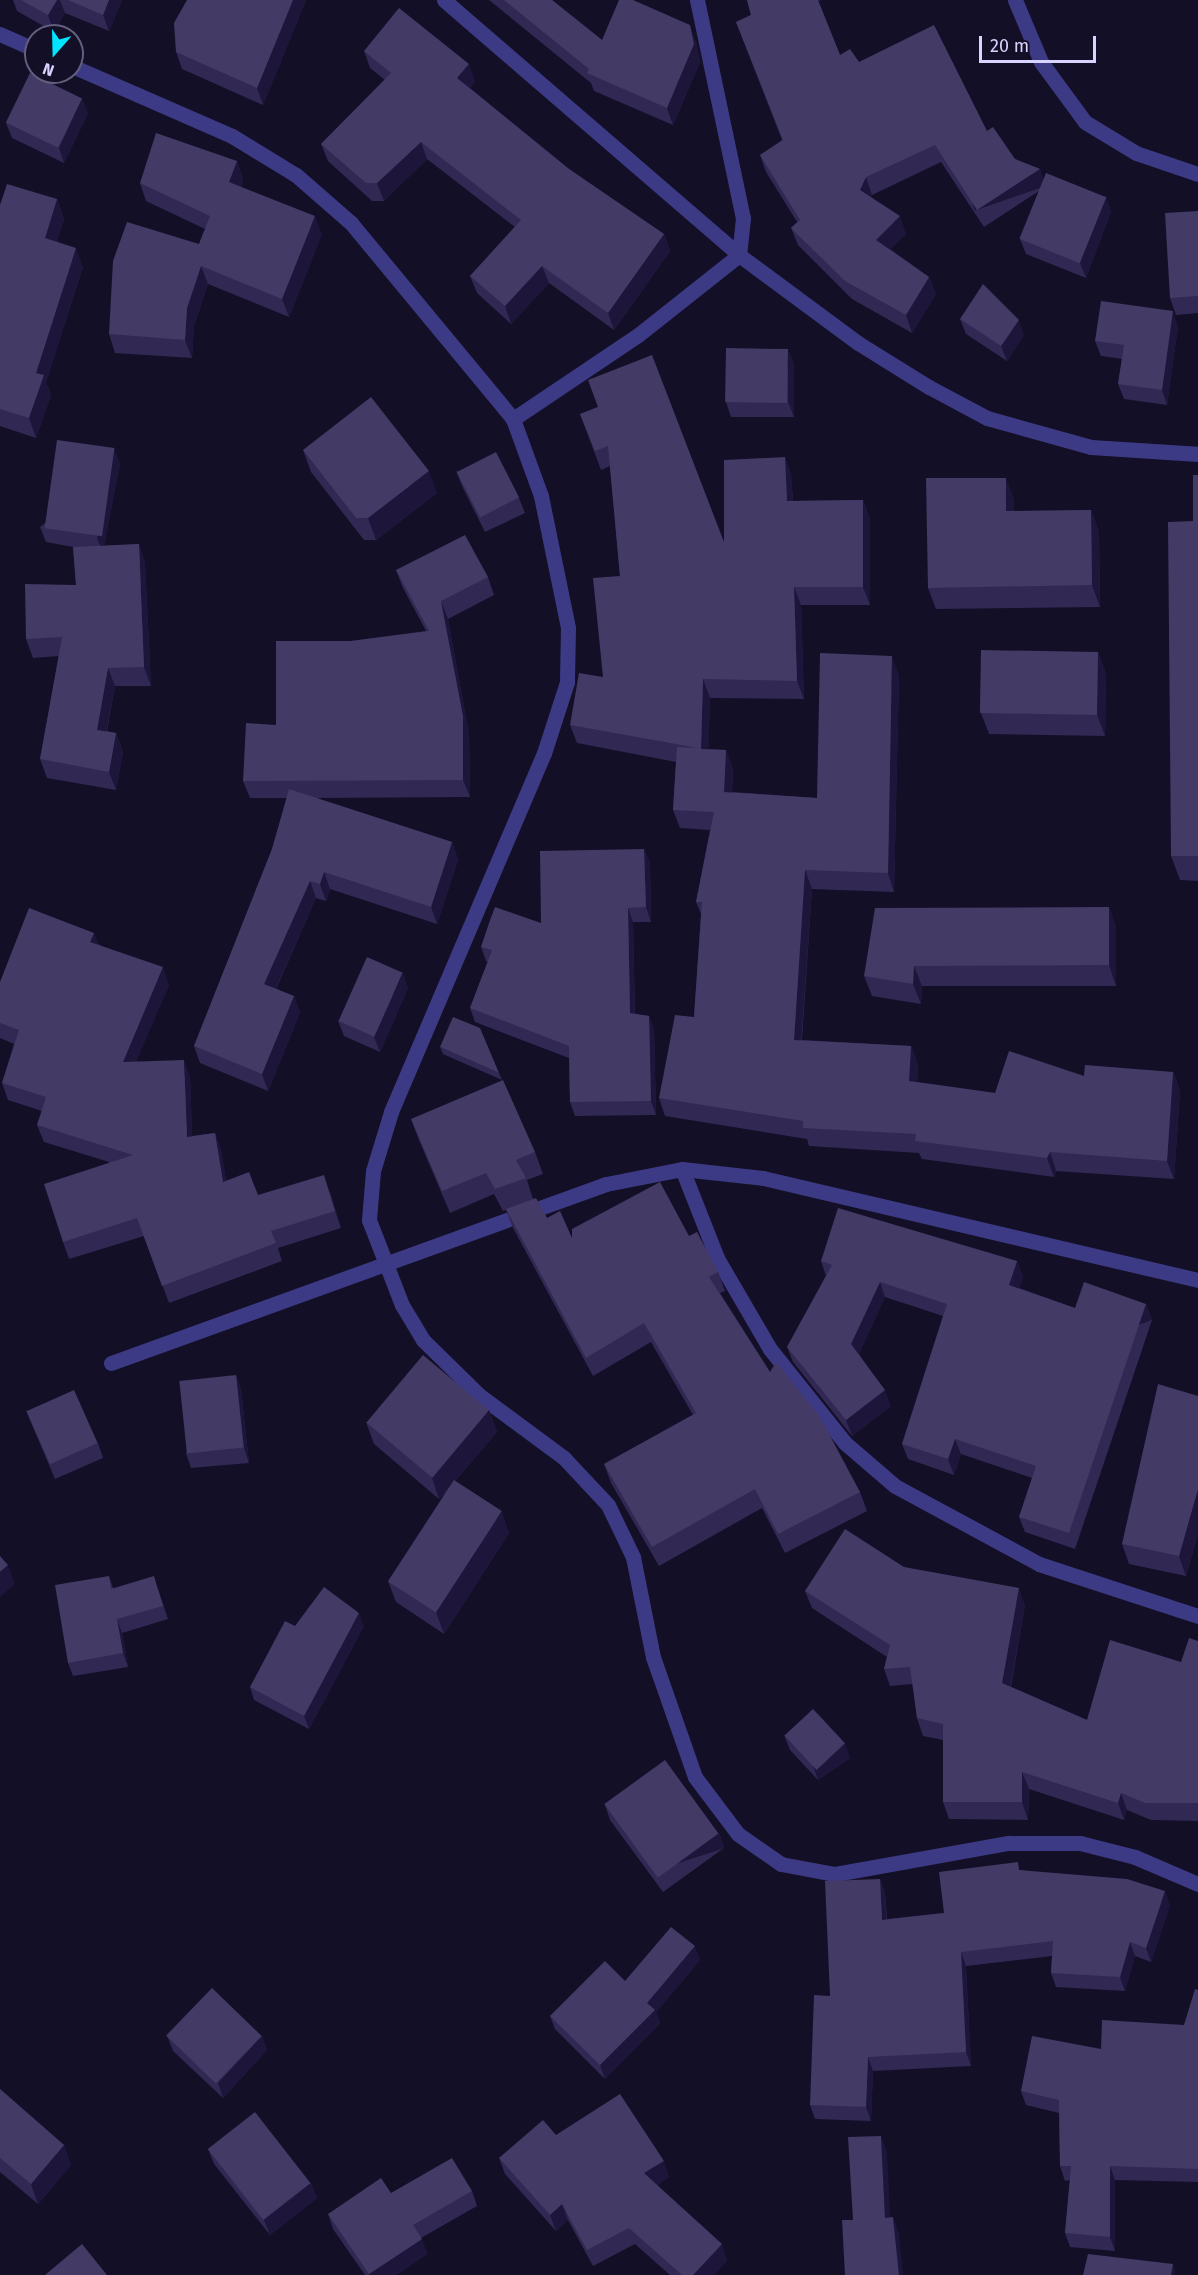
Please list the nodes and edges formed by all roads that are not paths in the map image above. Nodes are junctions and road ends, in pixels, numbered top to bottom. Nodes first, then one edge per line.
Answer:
1 (444, 0) edge
2 (697, 0) edge
3 (1016, 0) edge
4 (0, 34) edge
5 (24, 45) edge
6 (84, 71) edge
7 (1198, 174) edge
8 (739, 255) junction
9 (513, 420) junction
10 (1198, 454) edge
11 (682, 1168) junction
12 (385, 1264) junction
13 (1198, 1280) edge
14 (111, 1363) dead end
15 (1198, 1616) edge
16 (1198, 1884) edge

1 - 8 street
2 - 8 street
3 - 7 street
4 - 5 street
6 - 9 street
8 - 9 street
8 - 10 street
9 - 12 street
11 - 12 street
11 - 13 street
11 - 15 street
12 - 14 street
12 - 16 street

